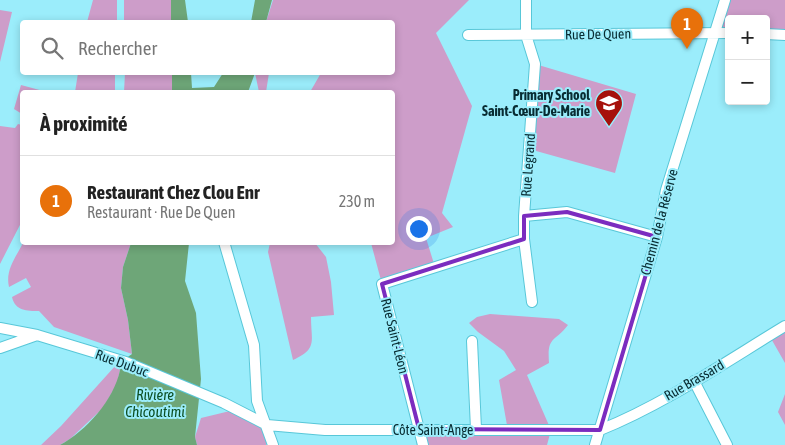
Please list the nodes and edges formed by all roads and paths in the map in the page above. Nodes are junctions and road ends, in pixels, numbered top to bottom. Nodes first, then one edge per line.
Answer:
1 (526, 0) edge
2 (724, 0) edge
3 (716, 32) junction
4 (725, 32) edge
5 (770, 34) edge
6 (468, 35) dead end
7 (526, 35) junction
8 (785, 35) edge
9 (524, 216) junction
10 (657, 237) junction
11 (524, 239) junction
12 (225, 245) edge
13 (532, 302) dead end
14 (785, 326) edge
15 (0, 328) edge
16 (37, 335) junction
17 (472, 341) dead end
18 (0, 348) edge
19 (694, 381) junction
20 (267, 424) junction
21 (419, 429) junction
22 (476, 429) junction
23 (600, 430) junction
24 (273, 445) edge
25 (423, 445) edge
26 (595, 445) edge
27 (727, 445) edge

1 - 7 street, Rue Legrand
2 - 3 street, Chemin de la Réserve
3 - 4 street, Rue De Quen
3 - 7 street, Rue De Quen
3 - 10 street, Chemin de la Réserve
5 - 8 street
6 - 7 street, Rue De Quen
7 - 9 street, Rue Legrand
9 - 10 street
9 - 11 street, Rue Legrand
10 - 23 street, Chemin de la Réserve
11 - 13 street, Rue Legrand
11 - 21 street, Rue Saint-Léon
12 - 20 street
14 - 19 street, Rue Brassard
15 - 16 street, Rue Dubuc
16 - 18 street
16 - 20 street, Rue Dubuc
17 - 22 street
19 - 23 street, Rue Brassard
19 - 27 street
20 - 21 street, Côte Saint-Ange
20 - 24 street
21 - 22 street, Côte Saint-Ange
21 - 25 street, Rue Saint-Léon
22 - 23 street, Côte Saint-Ange
23 - 26 street, Chemin de la Réserve

